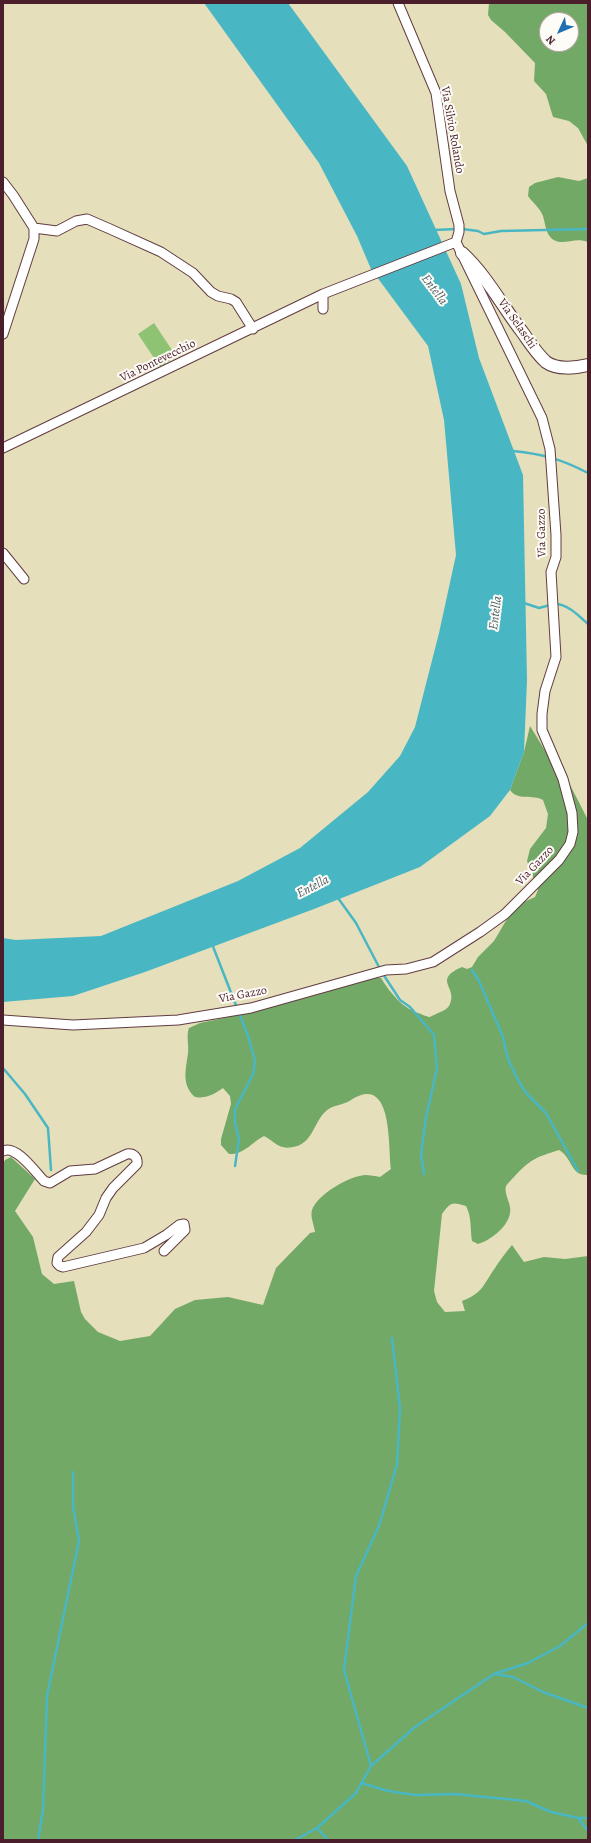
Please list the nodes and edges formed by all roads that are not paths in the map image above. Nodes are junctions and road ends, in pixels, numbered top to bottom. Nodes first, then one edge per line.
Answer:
1 (398, 3) edge
2 (3, 182) edge
3 (34, 228) junction
4 (457, 246) junction
5 (324, 294) junction
6 (323, 309) dead end
7 (253, 329) junction
8 (3, 334) edge
9 (588, 365) edge
10 (3, 448) edge
11 (3, 553) edge
12 (24, 579) dead end
13 (3, 1020) edge
14 (3, 1151) edge
15 (164, 1251) dead end

1 - 4 street, Via Silvio Rolando
2 - 3 street
3 - 7 street
3 - 8 street
4 - 5 street, Via Pontevecchio
4 - 9 street, Via Selaschi
4 - 13 street, Via Gazzo
5 - 6 street
5 - 7 street, Via Pontevecchio
7 - 10 street, Via Pontevecchio
11 - 12 street
14 - 15 street

